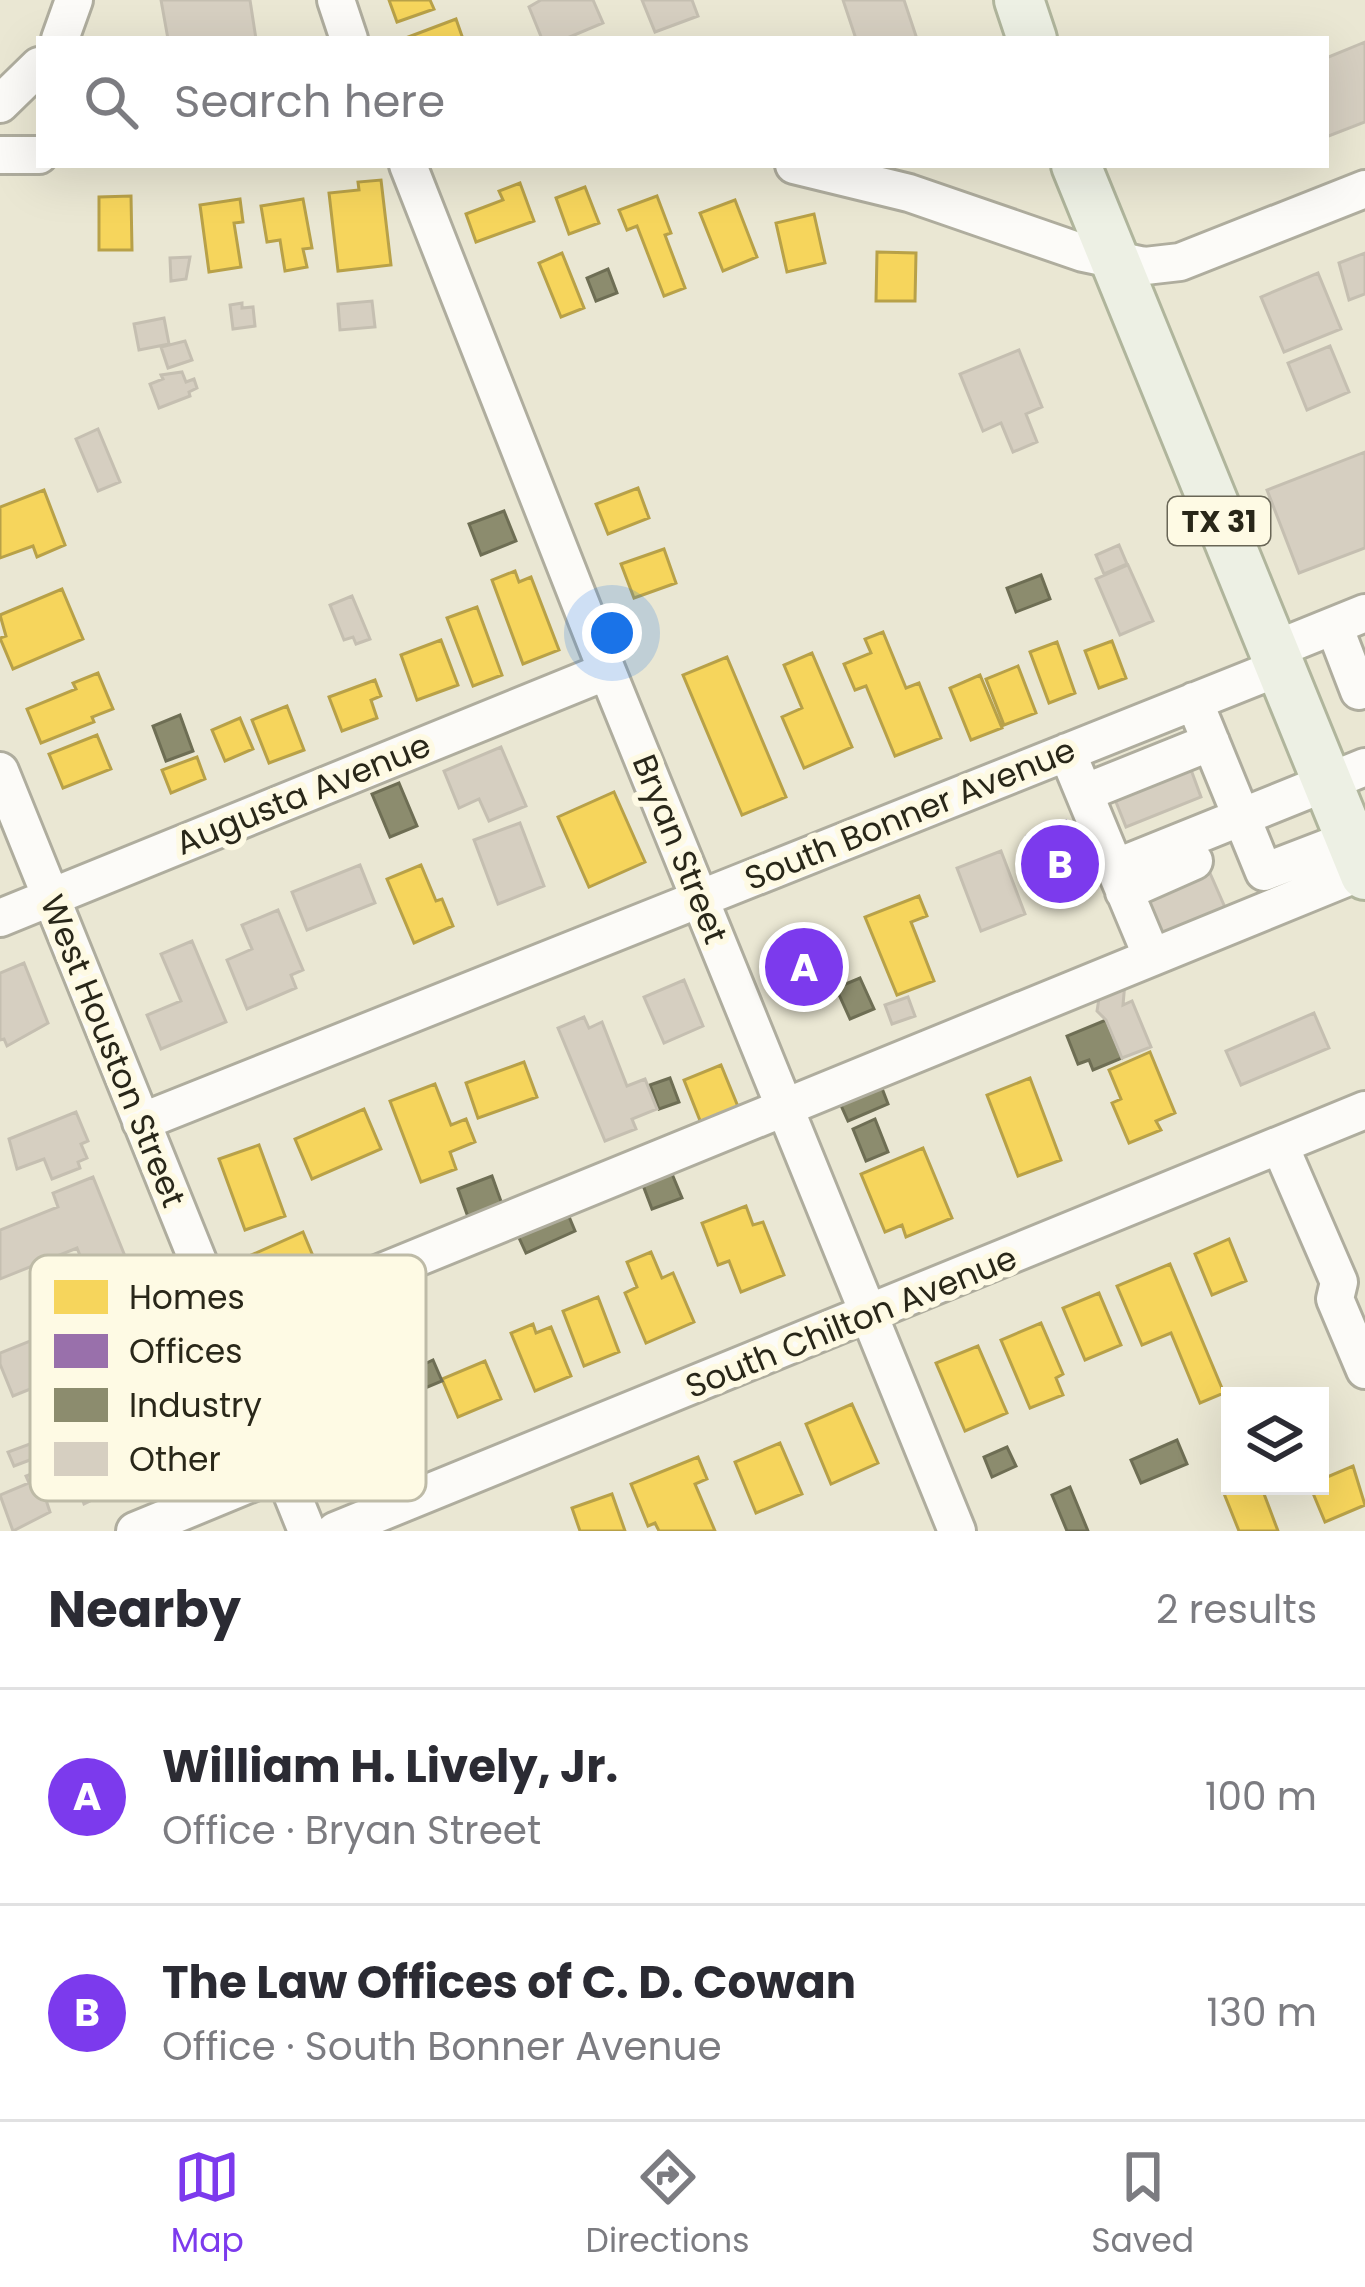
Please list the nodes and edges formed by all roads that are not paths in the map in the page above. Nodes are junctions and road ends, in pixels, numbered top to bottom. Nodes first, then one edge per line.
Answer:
1 (74, 0) edge
2 (336, 0) edge
3 (1019, 0) edge
4 (60, 36) edge
5 (348, 36) edge
6 (1031, 36) edge
7 (36, 68) edge
8 (0, 104) edge
9 (0, 155) edge
10 (36, 155) edge
11 (409, 168) edge
12 (806, 168) edge
13 (1077, 168) edge
14 (1365, 189) edge
15 (1116, 262) junction
16 (1349, 619) edge
17 (1274, 660) junction
18 (607, 671) junction
19 (1365, 689) edge
20 (1194, 701) junction
21 (1211, 742) junction
22 (1067, 752) junction
23 (0, 771) edge
24 (1346, 775) edge
25 (1092, 789) junction
26 (1228, 823) junction
27 (1360, 862) edge
28 (1120, 880) junction
29 (52, 897) junction
30 (701, 897) junction
31 (0, 918) edge
32 (1152, 957) junction
33 (784, 1108) junction
34 (1365, 1111) edge
35 (141, 1122) junction
36 (1280, 1146) junction
37 (195, 1255) edge
38 (424, 1255) edge
39 (868, 1316) junction
40 (1365, 1370) edge
41 (426, 1494) edge
42 (208, 1501) edge
43 (295, 1501) edge
44 (409, 1501) edge
45 (952, 1529) edge
46 (135, 1531) edge
47 (307, 1531) edge
48 (335, 1531) edge

1 - 4 street
2 - 5 street
3 - 6 main road
7 - 8 street
9 - 10 street
11 - 18 street, Bryan Street
12 - 15 street
13 - 15 main road, TX 31
14 - 15 street
15 - 17 main road, TX 31
16 - 17 street, South Bonner Avenue
16 - 19 street
17 - 20 street, South Bonner Avenue
17 - 24 main road, TX 31
18 - 29 street, Augusta Avenue
18 - 30 street, Bryan Street
20 - 21 street
20 - 22 street, South Bonner Avenue
21 - 25 street
21 - 26 street
22 - 25 street
22 - 30 street, South Bonner Avenue
23 - 29 street, West Houston Street
24 - 26 street
24 - 27 main road, TX 31
25 - 26 street
25 - 28 street
26 - 27 street
26 - 28 street
27 - 32 street
28 - 32 street
29 - 31 street, Augusta Avenue
29 - 35 street, West Houston Street
30 - 33 street, Bryan Street
30 - 35 street, South Bonner Avenue
32 - 33 street
33 - 38 street
33 - 39 street, Bryan Street
34 - 36 street, South Chilton Avenue
35 - 37 street, West Houston Street
36 - 39 street, South Chilton Avenue
36 - 40 street
39 - 41 street, South Chilton Avenue
39 - 45 street, Bryan Street
42 - 46 street
43 - 47 street, West Houston Street
44 - 48 street, South Chilton Avenue

